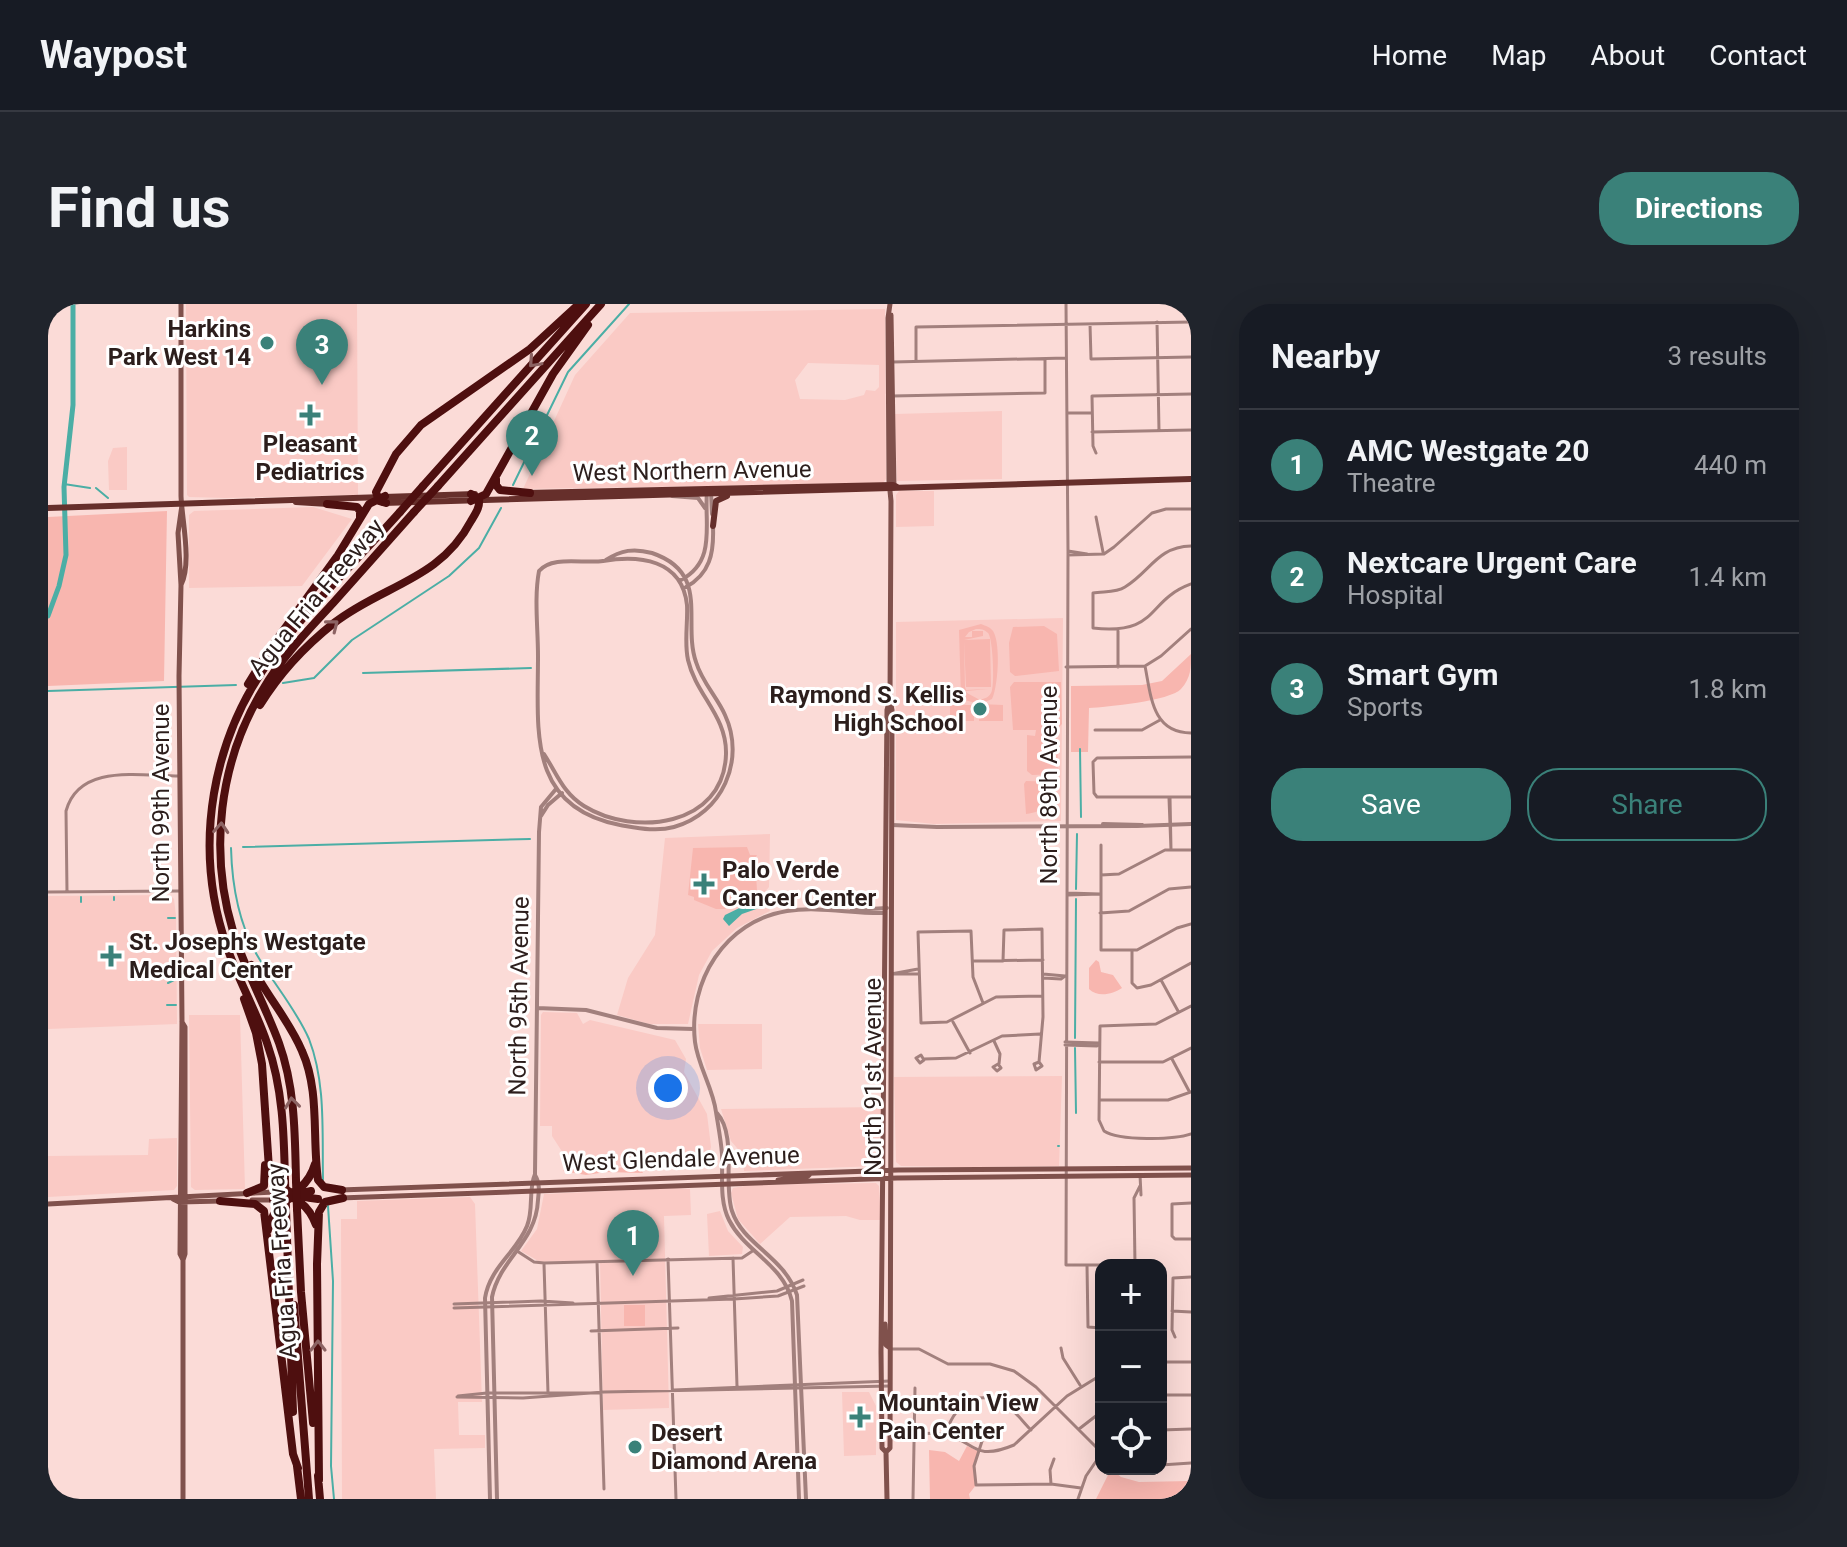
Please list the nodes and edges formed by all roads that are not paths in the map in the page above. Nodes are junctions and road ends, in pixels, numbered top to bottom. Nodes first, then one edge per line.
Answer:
1 (181, 304) edge
2 (579, 304) edge
3 (586, 304) edge
4 (603, 304) edge
5 (890, 304) edge
6 (1066, 304) edge
7 (890, 314) junction
8 (1157, 322) junction
9 (1191, 322) edge
10 (1066, 324) junction
11 (1090, 324) junction
12 (888, 339) junction
13 (1191, 357) edge
14 (1066, 358) junction
15 (1158, 358) junction
16 (1045, 359) junction
17 (916, 361) junction
18 (893, 362) junction
19 (1191, 394) edge
20 (1158, 395) junction
21 (890, 396) junction
22 (1066, 413) junction
23 (1092, 413) junction
24 (888, 417) junction
25 (1191, 430) edge
26 (1159, 431) junction
27 (1092, 432) junction
28 (893, 444) junction
29 (1096, 453) dead end
30 (498, 473) junction
31 (1191, 479) edge
32 (1067, 482) junction
33 (892, 488) junction
34 (801, 489) junction
35 (709, 491) junction
36 (584, 492) junction
37 (530, 493) junction
38 (746, 493) junction
39 (616, 494) junction
40 (669, 495) junction
41 (564, 497) junction
42 (477, 498) junction
43 (379, 500) junction
44 (296, 502) junction
45 (327, 504) junction
46 (182, 505) junction
47 (48, 508) edge
48 (1191, 509) edge
49 (1140, 513) dead end
50 (1096, 517) dead end
51 (1145, 519) junction
52 (359, 522) junction
53 (710, 526) junction
54 (1191, 546) edge
55 (1068, 553) junction
56 (1104, 554) junction
57 (606, 560) junction
58 (684, 579) junction
59 (678, 582) junction
60 (1191, 584) edge
61 (685, 587) junction
62 (1118, 629) junction
63 (1191, 629) edge
64 (1145, 666) junction
65 (1066, 667) junction
66 (1118, 667) junction
67 (1160, 720) junction
68 (1095, 730) dead end
69 (1191, 733) edge
70 (890, 743) junction
71 (235, 752) junction
72 (1191, 757) edge
73 (179, 776) junction
74 (559, 787) junction
75 (563, 792) junction
76 (887, 794) junction
77 (1169, 797) junction
78 (1191, 797) edge
79 (211, 810) junction
80 (540, 818) junction
81 (1170, 824) junction
82 (1191, 824) edge
83 (892, 825) junction
84 (1067, 825) junction
85 (1101, 845) dead end
86 (1171, 850) junction
87 (1191, 850) edge
88 (1100, 875) junction
89 (1191, 887) edge
90 (180, 891) junction
91 (48, 892) edge
92 (67, 892) junction
93 (1067, 894) junction
94 (1100, 894) junction
95 (227, 905) junction
96 (888, 910) junction
97 (1100, 913) junction
98 (1191, 924) edge
99 (228, 949) junction
100 (1132, 950) junction
101 (885, 955) junction
102 (1043, 960) junction
103 (973, 961) junction
104 (1003, 961) junction
105 (1191, 963) edge
106 (918, 972) junction
107 (891, 974) junction
108 (1043, 976) junction
109 (1065, 976) junction
110 (1161, 980) junction
111 (1042, 996) junction
112 (983, 1003) junction
113 (1191, 1006) edge
114 (537, 1008) junction
115 (1179, 1013) junction
116 (952, 1020) junction
117 (694, 1029) junction
118 (1040, 1034) junction
119 (993, 1040) junction
120 (1099, 1043) junction
121 (1065, 1044) junction
122 (1191, 1048) edge
123 (970, 1053) junction
124 (924, 1059) dead end
125 (1172, 1059) junction
126 (1039, 1062) dead end
127 (1099, 1062) junction
128 (999, 1064) dead end
129 (888, 1086) junction
130 (1190, 1092) edge
131 (1099, 1100) junction
132 (1191, 1134) edge
133 (266, 1152) junction
134 (316, 1156) junction
135 (1191, 1168) edge
136 (892, 1170) junction
137 (883, 1171) junction
138 (1140, 1172) junction
139 (810, 1173) junction
140 (976, 1173) junction
141 (1065, 1173) junction
142 (726, 1175) junction
143 (1191, 1175) edge
144 (891, 1178) junction
145 (535, 1179) junction
146 (883, 1179) junction
147 (774, 1182) junction
148 (726, 1183) junction
149 (536, 1189) junction
150 (247, 1193) junction
151 (342, 1194) junction
152 (314, 1195) junction
153 (273, 1196) junction
154 (181, 1198) junction
155 (292, 1198) junction
156 (220, 1201) junction
157 (1191, 1203) edge
158 (48, 1204) edge
159 (883, 1227) junction
160 (318, 1230) junction
161 (1191, 1239) edge
162 (268, 1242) junction
163 (754, 1250) junction
164 (517, 1251) junction
165 (891, 1257) junction
166 (733, 1258) junction
167 (668, 1259) junction
168 (1135, 1259) edge
169 (597, 1262) junction
170 (544, 1263) junction
171 (1087, 1265) junction
172 (1095, 1265) edge
173 (300, 1274) junction
174 (1191, 1277) edge
175 (803, 1280) dead end
176 (804, 1286) dead end
177 (791, 1288) junction
178 (734, 1298) junction
179 (669, 1301) junction
180 (598, 1303) junction
181 (545, 1304) junction
182 (485, 1305) junction
183 (492, 1305) junction
184 (454, 1306) dead end
185 (1172, 1311) junction
186 (1191, 1312) edge
187 (882, 1315) junction
188 (670, 1328) junction
189 (678, 1328) dead end
190 (1095, 1328) edge
191 (591, 1331) dead end
192 (599, 1331) junction
193 (1175, 1337) dead end
194 (1061, 1348) dead end
195 (890, 1349) junction
196 (1167, 1362) edge
197 (1191, 1362) edge
198 (1095, 1378) edge
199 (882, 1383) junction
200 (890, 1383) junction
201 (1080, 1385) junction
202 (796, 1386) junction
203 (802, 1386) junction
204 (737, 1388) junction
205 (915, 1388) dead end
206 (672, 1390) junction
207 (601, 1393) junction
208 (548, 1394) junction
209 (1167, 1395) edge
210 (1191, 1395) edge
211 (487, 1396) junction
212 (494, 1396) junction
213 (953, 1400) dead end
214 (1055, 1406) junction
215 (959, 1407) junction
216 (1095, 1417) edge
217 (1191, 1429) edge
218 (1031, 1430) junction
219 (1079, 1430) junction
220 (1167, 1430) edge
221 (890, 1434) junction
222 (913, 1434) junction
223 (946, 1435) junction
224 (984, 1435) dead end
225 (1095, 1447) edge
226 (978, 1451) junction
227 (886, 1452) junction
228 (1054, 1459) dead end
229 (1095, 1462) edge
230 (1191, 1463) edge
231 (1167, 1465) edge
232 (305, 1470) junction
233 (319, 1480) junction
234 (1051, 1484) junction
235 (1081, 1488) junction
236 (604, 1489) dead end
237 (183, 1499) edge
238 (301, 1499) edge
239 (311, 1499) edge
240 (320, 1499) edge
241 (490, 1499) edge
242 (497, 1499) edge
243 (676, 1499) edge
244 (799, 1499) edge
245 (806, 1499) edge
246 (887, 1499) edge
247 (913, 1499) edge
248 (1078, 1499) edge

1 - 46 main road, North 99th Avenue
2 - 43 highway
3 -> 79 highway, Agua Fria Freeway, bridge
4 - 30 highway
4 - 71 highway, Agua Fria Freeway, bridge
5 - 7 main road, North 91st Avenue
6 - 10 street, North 89th Avenue
7 - 12 main road, North 91st Avenue
7 - 18 main road, North 91st Avenue
8 - 9 street
8 - 11 street
8 - 15 street
10 - 11 street
10 - 14 street, North 89th Avenue
10 - 17 street
11 - 15 street
12 - 18 main road
12 - 21 main road, North 91st Avenue
13 - 15 street
14 - 16 street
14 - 22 street, North 89th Avenue
15 - 20 street
16 - 17 street
16 - 21 street
17 - 18 street
18 - 21 main road, North 91st Avenue
19 - 20 street
20 - 23 street
20 - 26 street
21 - 24 main road, North 91st Avenue
21 - 28 main road, North 91st Avenue
22 - 23 street
22 - 32 street, North 89th Avenue
23 - 27 street
24 - 28 main road
24 - 33 main road, North 91st Avenue
25 - 26 street
26 - 27 street
27 - 29 street
28 - 33 main road, North 91st Avenue
30 - 37 highway
30 - 42 highway
31 - 32 main road, West Northern Avenue
32 - 33 main road, West Northern Avenue
32 - 55 street, North 89th Avenue
33 - 34 main road, West Northern Avenue
33 - 70 main road, North 91st Avenue
34 - 35 main road, West Northern Avenue
34 - 38 main road, West Northern Avenue
35 - 38 main road, West Northern Avenue
35 - 39 main road, West Northern Avenue
35 - 40 main road, West Northern Avenue
35 - 53 street
36 - 37 main road, West Northern Avenue
36 - 39 main road, West Northern Avenue
36 - 41 main road
37 - 42 main road, West Northern Avenue
38 - 53 main road
39 - 40 main road, West Northern Avenue
39 - 41 main road, West Northern Avenue
40 - 53 street
41 - 42 main road, West Northern Avenue
42 - 43 main road, West Northern Avenue
71 -> 42 highway
43 - 44 main road, West Northern Avenue
43 - 45 main road, West Northern Avenue
43 - 52 highway
44 - 45 main road, West Northern Avenue
44 - 46 main road, West Northern Avenue
45 - 52 highway
46 - 47 main road, West Northern Avenue
46 - 73 main road, North 99th Avenue
48 - 51 street
49 - 51 street
50 - 56 street
51 - 56 street
52 - 79 highway
53 - 58 street
53 - 61 street
54 - 62 street
55 - 56 street
55 - 65 street, North 89th Avenue
57 - 58 street
57 - 59 street
57 - 74 street
58 - 59 street
58 - 61 street
59 - 61 street
60 - 62 street
61 - 75 street
62 - 66 street
63 - 64 street
64 - 66 street
64 - 67 street
65 - 66 street
65 - 84 street, North 89th Avenue
67 - 68 street
67 - 69 street
70 - 76 main road, North 91st Avenue
70 - 83 main road, North 91st Avenue
95 -> 71 highway, Agua Fria Freeway
72 - 77 street
73 - 90 main road, North 99th Avenue
73 - 92 street
74 - 75 street
74 - 80 street, North 95th Avenue
75 - 80 street
76 - 83 main road
76 - 96 main road, North 91st Avenue
77 - 78 street
77 - 81 street
79 - 99 highway, Agua Fria Freeway
80 - 114 street, North 95th Avenue
81 - 82 street
81 - 84 street
81 - 86 street
83 - 84 street
83 - 96 main road, North 91st Avenue
84 - 93 street, North 89th Avenue
85 - 88 street
86 - 87 street
86 - 88 street
88 - 94 street
89 - 97 street
90 - 92 street
90 - 154 main road, North 99th Avenue
91 - 92 street
93 - 94 street
93 - 109 street, North 89th Avenue
94 - 97 street
95 - 134 highway
155 -> 95 highway, Agua Fria Freeway, bridge
96 - 101 main road, North 91st Avenue
96 - 107 main road, North 91st Avenue
96 - 117 street
97 - 100 street
98 - 100 street
99 - 133 highway
99 - 155 highway, Agua Fria Freeway, bridge
100 - 110 street
101 - 107 main road
101 - 129 main road, North 91st Avenue
102 - 104 street
102 - 104 street
102 - 108 street
103 - 104 street
103 - 106 street
103 - 112 street
105 - 110 street
106 - 107 street
106 - 116 street
107 - 129 main road, North 91st Avenue
108 - 109 street
108 - 111 street
109 - 121 street, North 89th Avenue
110 - 115 street
111 - 112 street
111 - 118 street
112 - 116 street
113 - 115 street
114 - 117 street
114 - 145 street, North 95th Avenue
115 - 120 street
116 - 123 street
117 - 142 street
118 - 119 street
118 - 126 street
119 - 123 street
119 - 128 street
120 - 121 street
120 - 127 street
121 - 141 street, North 89th Avenue
122 - 125 street
123 - 124 street
125 - 127 street
125 - 130 street
127 - 131 street
129 - 136 main road, North 91st Avenue
129 - 137 main road, North 91st Avenue
130 - 131 street
131 - 132 street
133 - 150 highway
133 - 155 highway
134 - 151 highway
134 - 155 highway
135 - 138 main road, West Glendale Avenue
136 - 137 main road, West Glendale Avenue
136 - 140 main road, West Glendale Avenue
136 - 144 main road, North 91st Avenue
137 - 139 main road, West Glendale Avenue
137 - 146 main road, North 91st Avenue
138 - 141 main road, West Glendale Avenue
138 - 143 main road, West Glendale Avenue
138 - 168 street
139 - 142 main road, West Glendale Avenue
139 - 147 main road
140 - 141 main road, West Glendale Avenue
140 - 141 main road, West Glendale Avenue
140 - 144 main road, West Glendale Avenue
141 - 171 street, North 89th Avenue
142 - 145 main road, West Glendale Avenue
142 - 148 street
144 - 146 main road, West Glendale Avenue
144 - 165 main road, North 91st Avenue
145 - 149 street, North 95th Avenue
145 - 151 main road, West Glendale Avenue
146 - 147 main road, West Glendale Avenue
146 - 159 main road, North 91st Avenue
147 - 148 main road, West Glendale Avenue
148 - 149 main road, West Glendale Avenue
148 - 163 street
148 - 177 street
149 - 151 main road, West Glendale Avenue
149 - 164 street, North 95th Avenue
149 - 182 street, North 95th Avenue
150 - 153 main road
150 - 154 main road
151 - 152 main road, West Glendale Avenue
151 - 152 main road, West Glendale Avenue
151 - 160 highway
152 - 155 highway
153 - 155 highway
153 - 156 main road
154 - 156 main road
154 - 158 main road
154 - 237 main road, North 99th Avenue
155 - 160 highway
155 - 162 highway
155 - 173 highway, Agua Fria Freeway
155 - 232 highway, Agua Fria Freeway
156 - 162 highway
157 - 161 street
159 - 165 main road
159 - 187 main road, North 91st Avenue
233 -> 160 highway
162 - 232 highway
163 - 166 street
163 - 177 street
164 - 170 street
164 - 183 street, North 95th Avenue
165 - 195 main road, North 91st Avenue
166 - 167 street
166 - 178 street
167 - 169 street
167 - 179 street
169 - 170 street
169 - 180 street
170 - 181 street
171 - 172 street
171 - 190 street
173 - 232 highway
173 - 233 highway, Agua Fria Freeway
174 - 185 street
175 - 177 street
176 - 177 street
177 - 178 street
177 - 202 street
177 - 203 street
178 - 179 street
178 - 204 street
179 - 180 street
179 - 188 street
180 - 181 street
180 - 192 street
181 - 183 street
181 - 208 street
182 - 183 street
182 - 184 street
182 - 211 street, North 95th Avenue
183 - 212 street, North 95th Avenue
185 - 186 street
185 - 193 street
187 - 195 main road
187 - 199 main road, North 91st Avenue
188 - 189 street
188 - 192 street
188 - 206 street
191 - 192 street
192 - 207 street
194 - 201 street
195 - 200 main road, North 91st Avenue
195 - 214 street
196 - 197 street
198 - 201 street
199 - 200 street
199 - 203 street
199 - 227 main road, North 91st Avenue
200 - 221 main road, North 91st Avenue
201 - 214 street
202 - 203 street
202 - 204 street
202 - 244 street
203 - 245 street
204 - 206 street
205 - 222 street
206 - 207 street
206 - 243 street
207 - 208 street
207 - 236 street
208 - 212 street
209 - 210 street
211 - 211 street
211 - 212 street
211 - 241 street, North 95th Avenue
212 - 242 street, North 95th Avenue
213 - 215 street
214 - 218 street
214 - 219 street
215 - 218 street
215 - 223 street
216 - 219 street
217 - 220 street
218 - 226 street
219 - 225 street
221 - 222 street
221 - 227 main road, North 91st Avenue
222 - 223 street
222 - 247 street
223 - 226 street
224 - 226 street
226 - 234 street
227 - 246 main road, North 91st Avenue
228 - 234 street
229 - 235 street
230 - 231 street
232 - 238 highway
232 - 239 highway
233 - 240 highway, Agua Fria Freeway
234 - 235 street
235 - 248 street

